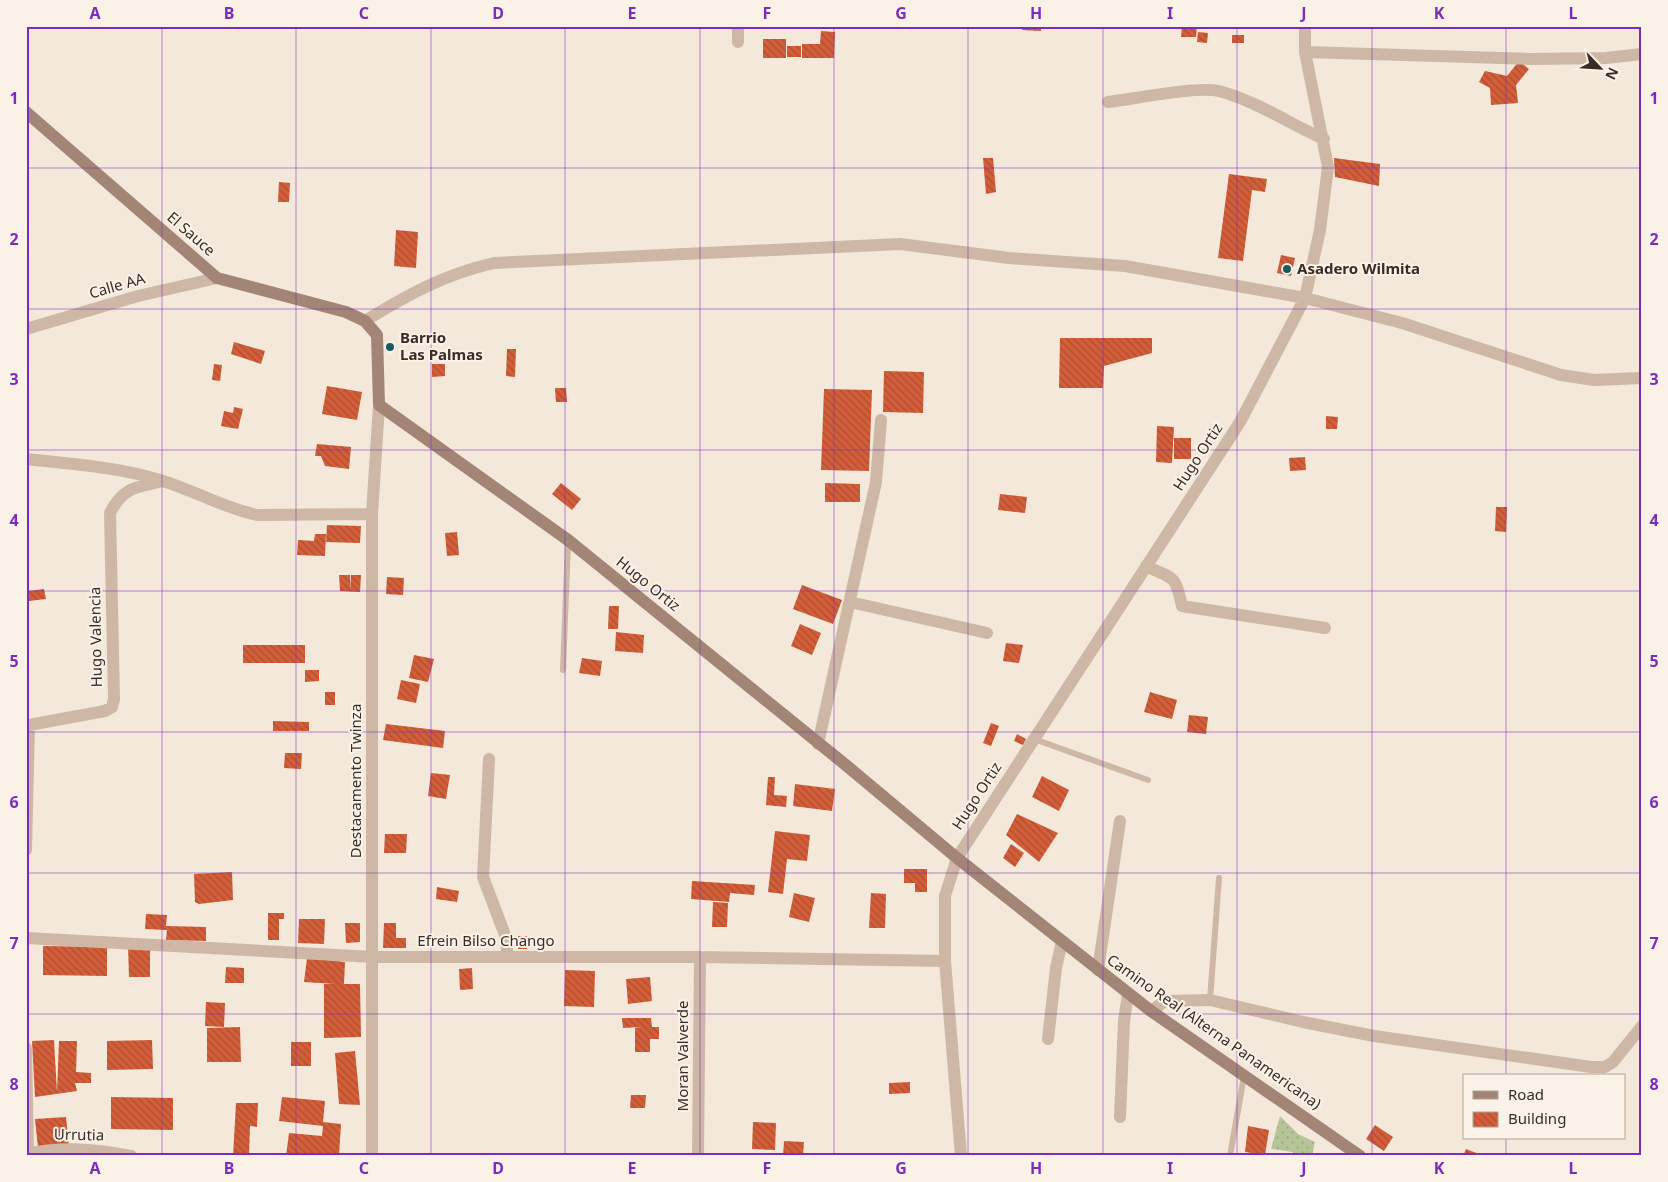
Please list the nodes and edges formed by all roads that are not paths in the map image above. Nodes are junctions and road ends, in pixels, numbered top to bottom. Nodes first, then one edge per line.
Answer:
1 (738, 26) edge
2 (1306, 26) edge
3 (738, 42) dead end
4 (1305, 52) junction
5 (1642, 54) edge
6 (1108, 102) dead end
7 (26, 112) edge
8 (1324, 139) junction
9 (217, 278) junction
10 (1305, 298) junction
11 (365, 321) junction
12 (26, 329) edge
13 (1642, 378) edge
14 (379, 406) junction
15 (881, 420) dead end
16 (26, 459) edge
17 (163, 481) junction
18 (372, 514) junction
19 (568, 540) junction
20 (1146, 566) junction
21 (850, 602) junction
22 (1325, 628) dead end
23 (987, 633) dead end
24 (563, 670) dead end
25 (28, 725) edge
26 (1034, 740) junction
27 (818, 744) junction
28 (489, 759) dead end
29 (1148, 780) dead end
30 (1120, 821) dead end
31 (26, 850) edge
32 (957, 858) junction
33 (1219, 878) dead end
34 (26, 938) edge
35 (1062, 941) junction
36 (373, 957) junction
37 (508, 957) junction
38 (700, 957) junction
39 (945, 961) junction
40 (1098, 970) junction
41 (1128, 994) junction
42 (1210, 1000) junction
43 (1151, 1011) junction
44 (1642, 1026) edge
45 (1048, 1039) dead end
46 (26, 1048) edge
47 (1244, 1075) junction
48 (1120, 1117) dead end
49 (28, 1154) edge
50 (131, 1156) edge
51 (372, 1156) edge
52 (698, 1156) edge
53 (961, 1156) edge
54 (1230, 1156) edge
55 (1360, 1156) edge

1 - 3 street
2 - 4 street, Hugo Ortiz
4 - 5 street
4 - 8 street, Hugo Ortiz
6 - 8 street
7 - 9 street, El Sauce
8 - 10 street, Hugo Ortiz
9 - 11 street, El Sauce
9 - 12 street, Calle AA
10 - 11 street
10 - 13 street
10 - 20 street, Hugo Ortiz
11 - 14 street
14 - 18 street, Destacamento Twinza
14 - 19 street, Hugo Ortiz
15 - 21 street
16 - 17 street
17 - 18 street
17 - 25 street, Hugo Valencia
18 - 36 street, Destacamento Twinza
19 - 24 lane
19 - 27 street, Hugo Ortiz
20 - 22 street
20 - 26 street, Hugo Ortiz
21 - 23 street
21 - 27 street
25 - 31 street, Hugo Valencia
26 - 29 lane
26 - 32 street, Hugo Ortiz
27 - 32 street, Hugo Ortiz
28 - 37 street
30 - 40 street
32 - 35 street, Camino Real (Alterna Panamericana)
32 - 39 street, Hugo Ortiz
33 - 42 lane
34 - 36 street, Efrein Bilso Chango
35 - 40 street, Camino Real (Alterna Panamericana)
35 - 45 street
36 - 37 street, Efrein Bilso Chango
36 - 51 street, Destacamento Twinza
37 - 38 street, Efrein Bilso Chango
38 - 39 street, Efrein Bilso Chango
38 - 52 street, Moran Valverde
39 - 53 street, Hugo Ortiz
40 - 41 street, Camino Real (Alterna Panamericana)
41 - 43 street, Camino Real (Alterna Panamericana)
41 - 48 street
42 - 43 street
42 - 44 street
43 - 47 street, Camino Real (Alterna Panamericana)
46 - 49 street
47 - 54 lane
47 - 55 street, Camino Real (Alterna Panamericana)
49 - 50 street, Urrutia

